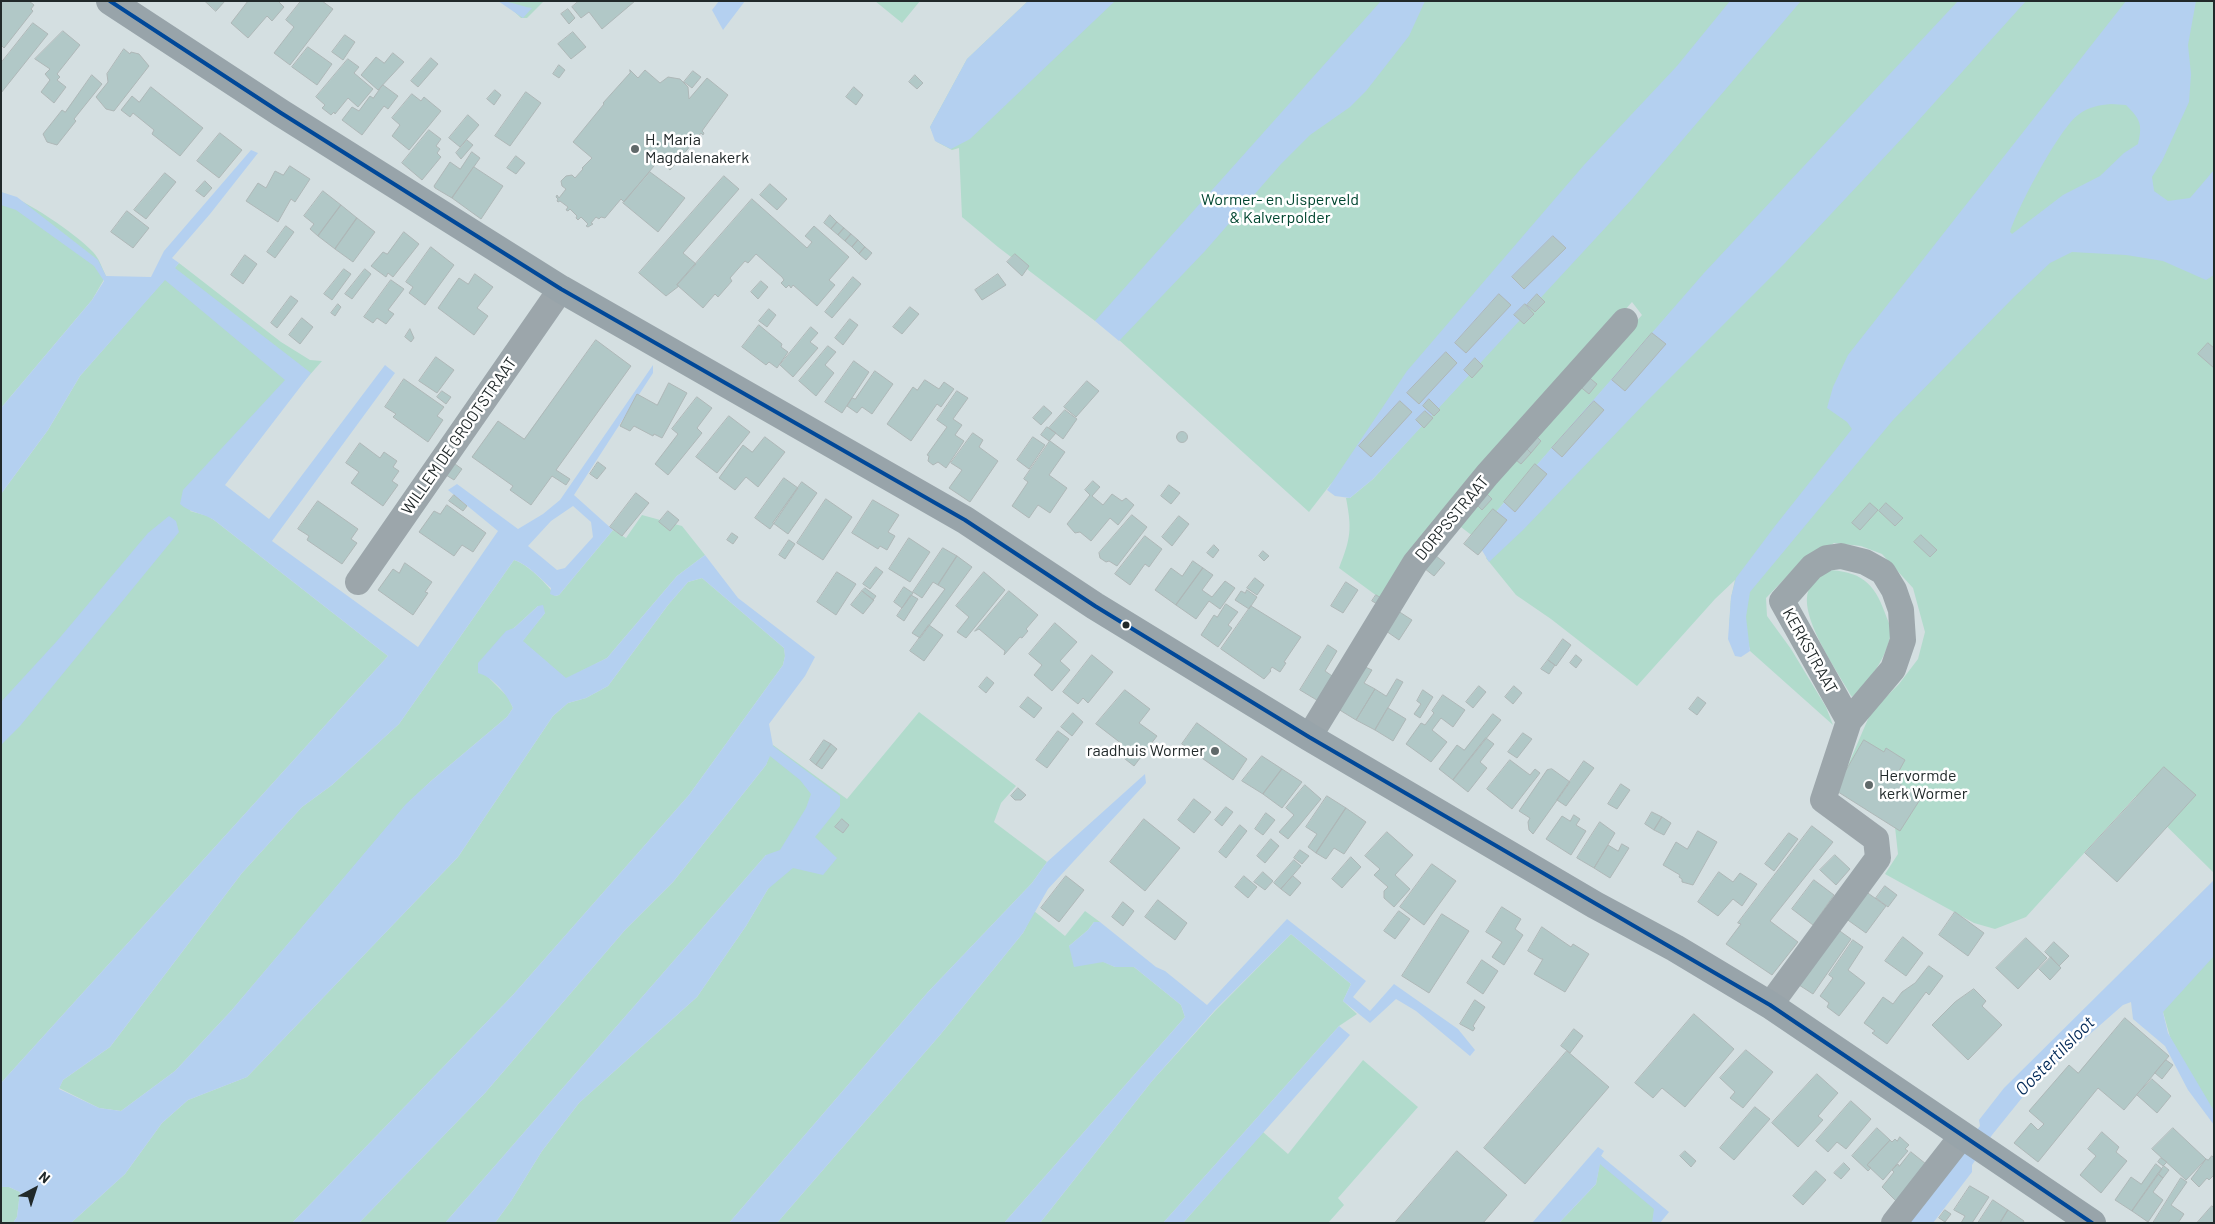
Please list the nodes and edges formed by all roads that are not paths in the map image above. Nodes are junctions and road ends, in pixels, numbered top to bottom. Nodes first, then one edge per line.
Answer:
1 (110, 1) edge
2 (561, 289) junction
3 (1625, 321) dead end
4 (358, 582) dead end
5 (1849, 722) junction
6 (1309, 737) junction
7 (1770, 1005) junction
8 (1971, 1142) junction
9 (1894, 1223) edge
10 (2092, 1223) edge

1 - 2 street
2 - 4 street, WILLEM DE GROOTSTRAAT
2 - 6 street
3 - 6 street, DORPSSTRAAT
5 - 5 street, KERKSTRAAT
5 - 7 street, KERKSTRAAT
6 - 7 street
7 - 8 street
8 - 9 street
8 - 10 street

